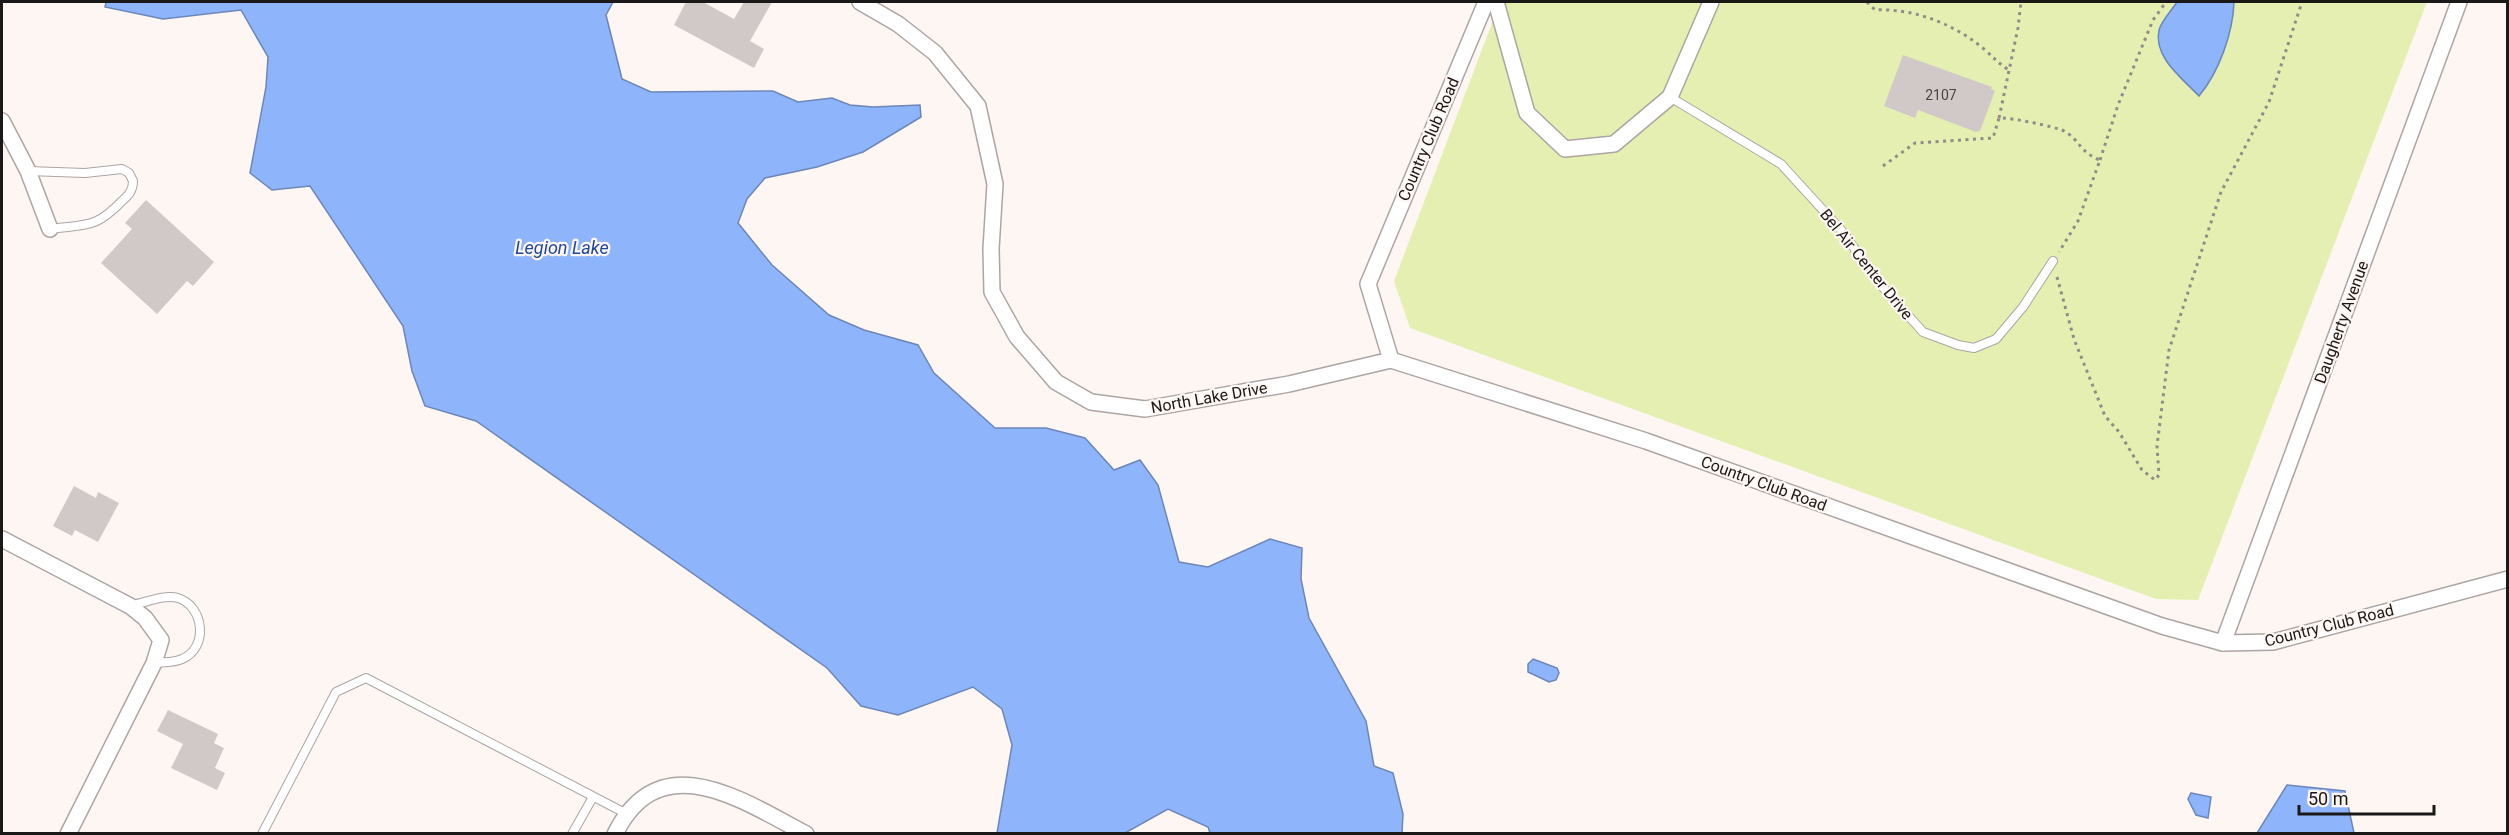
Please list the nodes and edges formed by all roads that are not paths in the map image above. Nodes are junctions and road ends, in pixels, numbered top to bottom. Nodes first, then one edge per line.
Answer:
1 (860, 2) edge
2 (1486, 2) edge
3 (1496, 2) edge
4 (1712, 2) edge
5 (2459, 2) edge
6 (1670, 97) junction
7 (2, 121) edge
8 (28, 171) junction
9 (50, 230) joint
10 (2053, 261) road end
11 (1391, 360) junction
12 (2, 538) edge
13 (2508, 579) edge
14 (130, 606) junction
15 (2223, 643) junction
16 (154, 663) junction
17 (593, 797) junction
18 (625, 813) junction
19 (68, 834) edge
20 (262, 834) edge
21 (572, 834) edge
22 (615, 834) edge
23 (806, 834) edge

1 - 11 street, North Lake Drive
2 - 11 street, Country Club Road
3 - 6 street
4 - 6 street
5 - 15 street, Daugherty Avenue
6 - 10 lane, Bel Air Center Drive
7 - 8 street
8 - 9 street
8 - 9 lane
11 - 15 street, Country Club Road
12 - 14 street
13 - 15 street, Country Club Road
14 - 16 street
14 - 16 lane
16 - 19 street
17 - 18 lane
17 - 20 lane
17 - 21 lane
18 - 22 street
18 - 23 street

